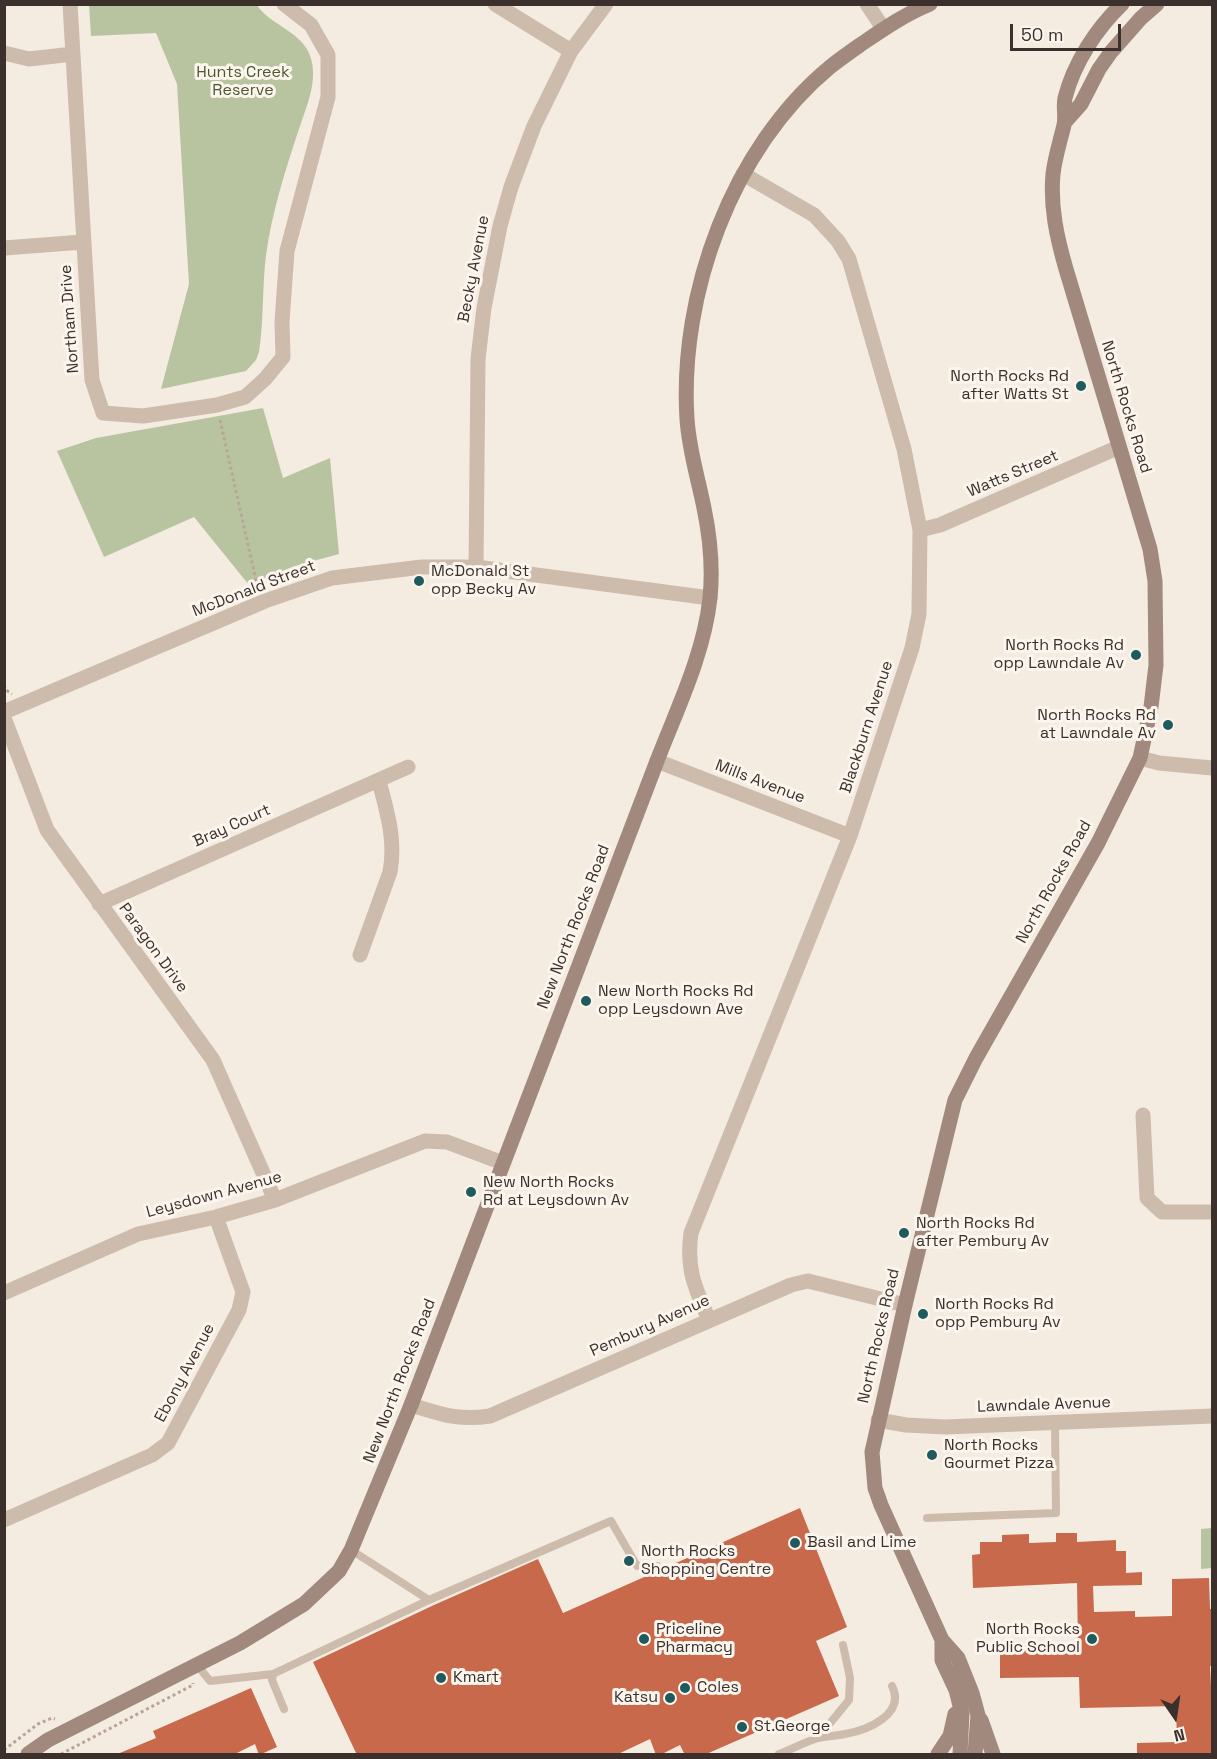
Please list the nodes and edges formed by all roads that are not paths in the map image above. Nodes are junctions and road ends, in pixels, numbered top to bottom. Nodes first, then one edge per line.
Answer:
1 (70, 4) edge
2 (284, 4) edge
3 (495, 4) edge
4 (606, 4) edge
5 (867, 4) edge
6 (930, 4) edge
7 (1157, 4) edge
8 (1121, 5) edge
9 (1138, 20) junction
10 (883, 28) junction
11 (571, 51) junction
12 (4, 53) edge
13 (73, 54) junction
14 (1065, 122) junction
15 (743, 174) junction
16 (83, 242) junction
17 (4, 248) edge
18 (1119, 447) junction
19 (920, 530) junction
20 (476, 567) junction
21 (710, 598) junction
22 (4, 712) edge
23 (4, 718) edge
24 (1140, 758) junction
25 (657, 761) junction
26 (408, 767) dead end
27 (1212, 768) edge
28 (379, 781) junction
29 (850, 836) junction
30 (99, 904) junction
31 (360, 955) dead end
32 (1143, 1115) dead end
33 (503, 1162) junction
34 (275, 1200) junction
35 (1212, 1212) edge
36 (216, 1217) junction
37 (4, 1293) edge
38 (905, 1305) junction
39 (709, 1320) junction
40 (411, 1405) junction
41 (1212, 1416) edge
42 (878, 1420) junction
43 (1055, 1423) junction
44 (927, 1518) dead end
45 (4, 1520) edge
46 (351, 1550) junction
47 (657, 1566) dead end
48 (429, 1600) junction
49 (942, 1640) junction
50 (843, 1645) dead end
51 (198, 1665) junction
52 (273, 1674) junction
53 (892, 1686) dead end
54 (956, 1690) junction
55 (284, 1709) dead end
56 (978, 1715) junction
57 (818, 1738) junction
58 (28, 1755) edge
59 (779, 1755) edge
60 (938, 1755) edge
61 (960, 1755) edge
62 (975, 1755) edge
63 (993, 1755) edge

1 - 13 street, Northam Drive
2 - 16 street, Northam Drive
3 - 11 street
4 - 11 street, Becky Avenue
5 - 10 street
6 - 10 main road, New North Rocks Road
7 - 9 main road, North Rocks Road
8 - 9 main road
8 - 14 main road, North Rocks Road
9 - 14 main road, North Rocks Road
10 - 15 main road, New North Rocks Road
11 - 20 street, Becky Avenue
12 - 13 street
13 - 16 street, Northam Drive
14 - 18 main road, North Rocks Road
15 - 19 street, Blackburn Avenue
15 - 21 main road, New North Rocks Road
16 - 17 street
18 - 19 street, Watts Street
18 - 24 main road, North Rocks Road
19 - 29 street, Blackburn Avenue
20 - 21 street, McDonald Street
20 - 22 street, McDonald Street
21 - 25 main road, New North Rocks Road
23 - 30 street, Paragon Drive
24 - 27 street
24 - 38 main road, North Rocks Road
25 - 29 street, Mills Avenue
25 - 33 main road, New North Rocks Road
26 - 28 street, Bray Court
28 - 30 street, Bray Court
28 - 31 street
29 - 39 street, Blackburn Avenue
30 - 34 street, Paragon Drive
32 - 35 street
33 - 34 street, Leysdown Avenue
33 - 40 main road, New North Rocks Road
34 - 36 street, Leysdown Avenue
36 - 37 street, Leysdown Avenue
36 - 45 street, Ebony Avenue
38 - 39 street, Pembury Avenue
38 - 42 main road, North Rocks Road
39 - 40 street, Pembury Avenue
40 - 46 main road, New North Rocks Road
41 - 43 street, Lawndale Avenue
42 - 43 street, Lawndale Avenue
42 - 49 main road, North Rocks Road
43 - 44 lane
46 - 48 lane
46 - 51 main road, New North Rocks Road
47 - 48 lane
48 - 52 lane
49 - 54 main road, North Rocks Road
49 - 56 main road, North Rocks Road
50 - 57 lane
51 - 52 lane
51 - 58 main road, New North Rocks Road
52 - 55 lane
53 - 57 lane
54 - 60 main road
54 - 61 main road, North Rocks Road
56 - 62 main road, North Rocks Road
56 - 63 main road
57 - 59 lane

